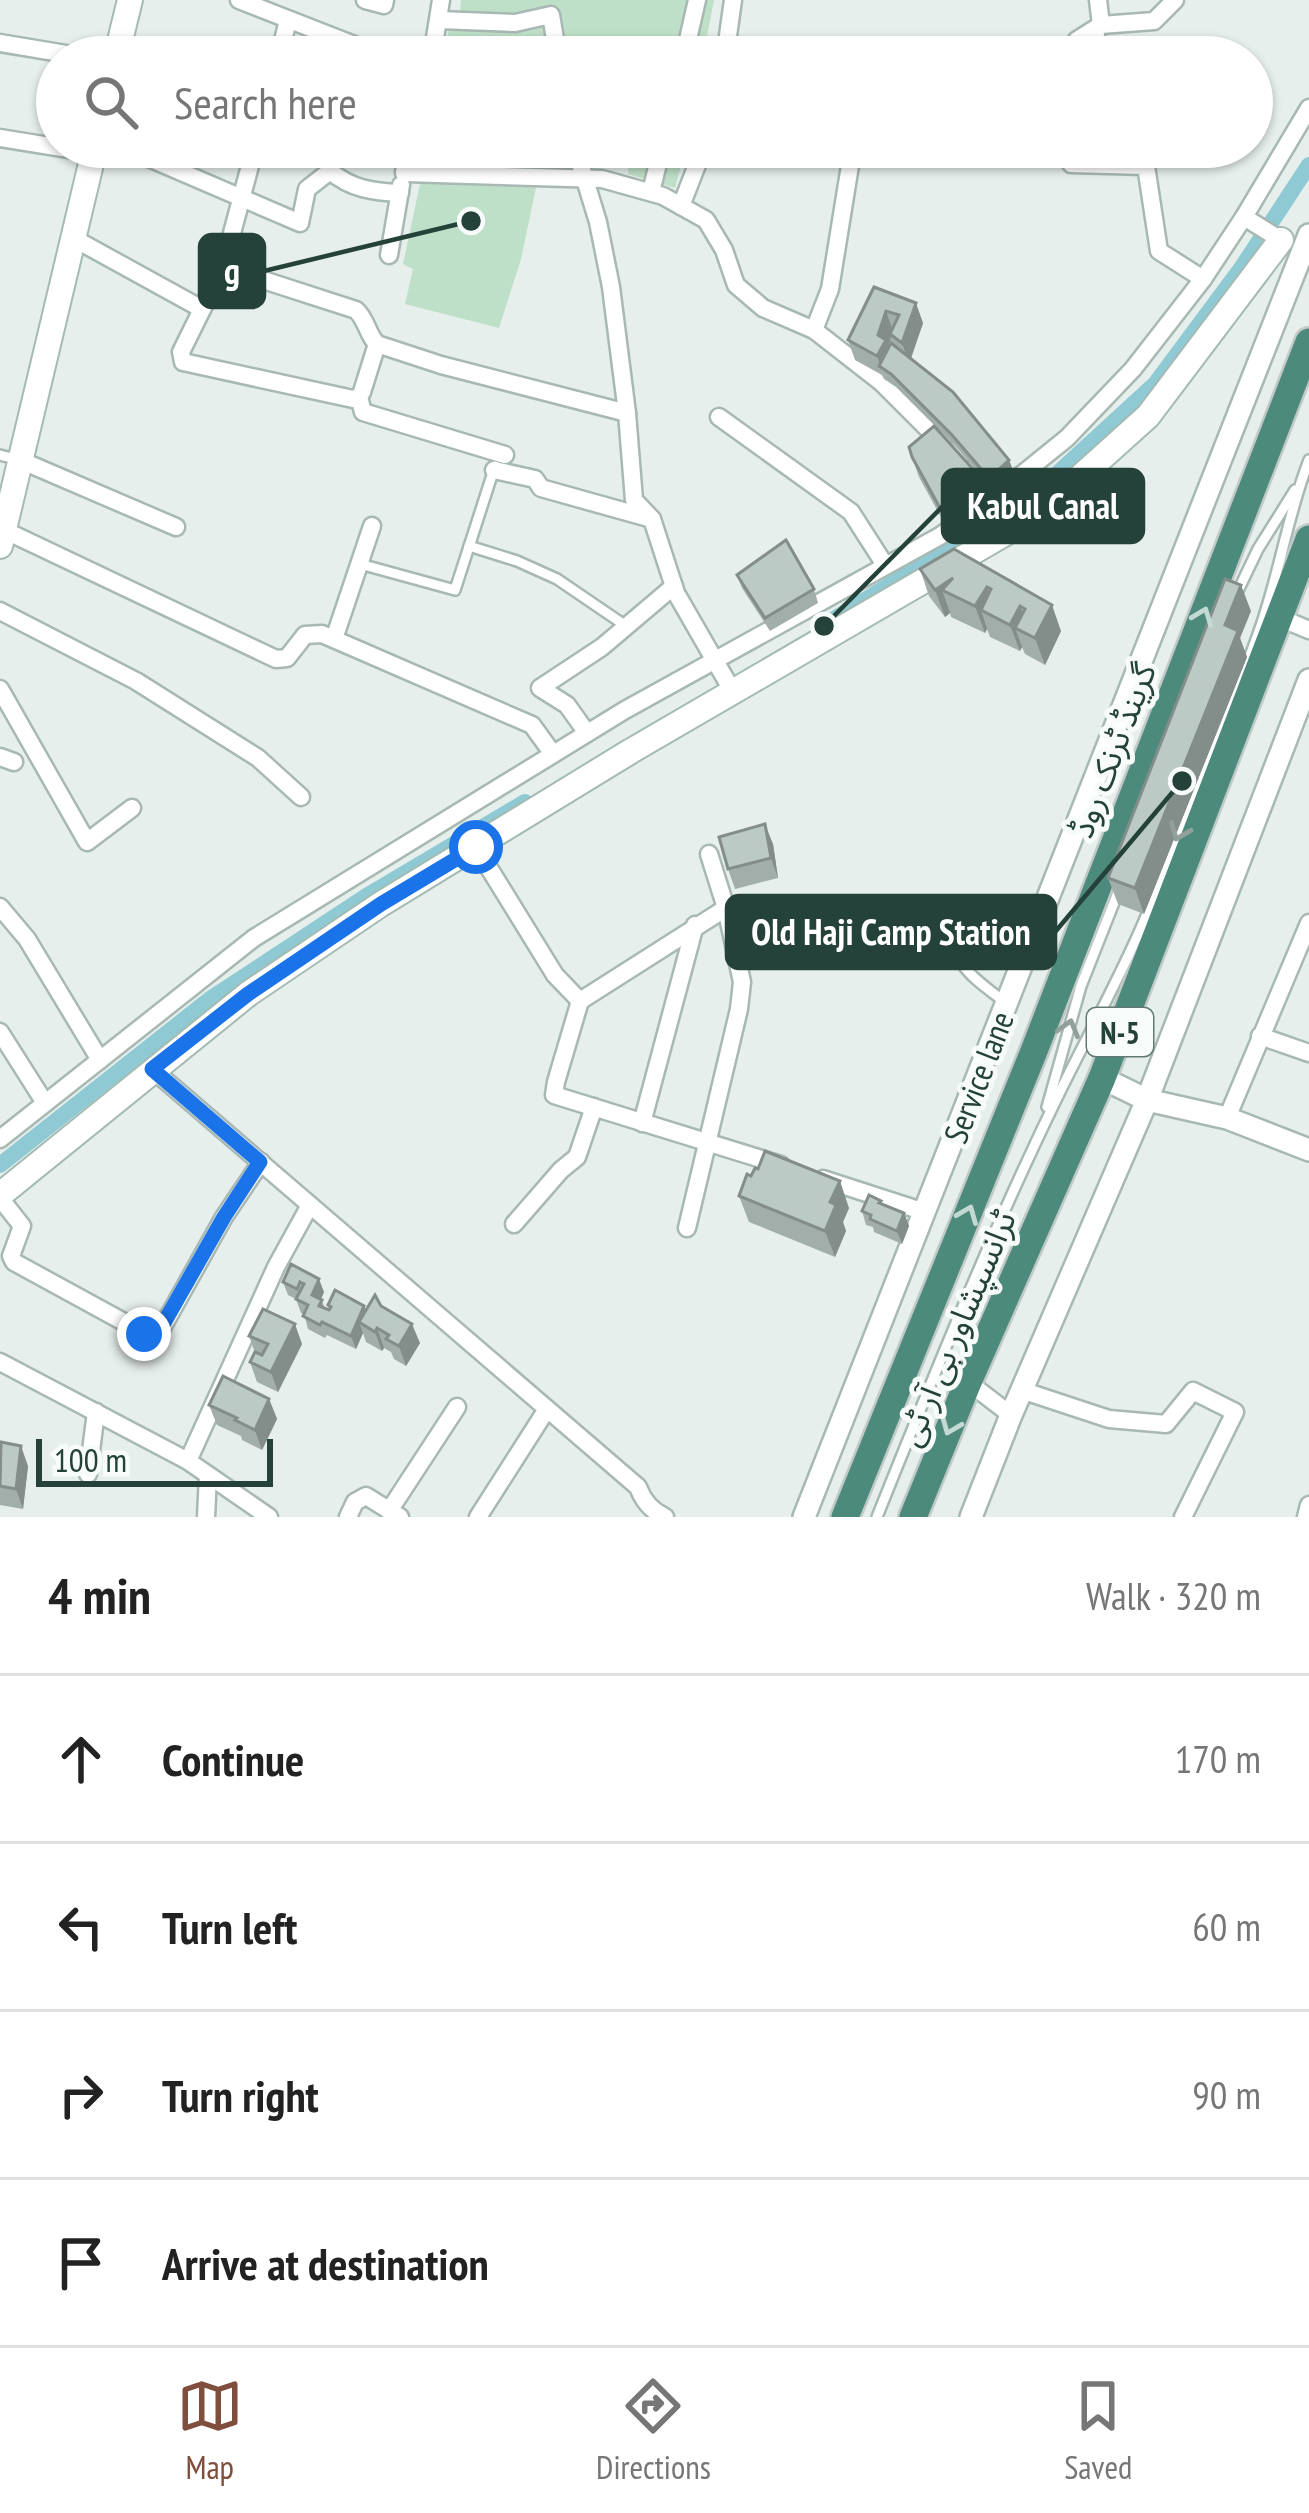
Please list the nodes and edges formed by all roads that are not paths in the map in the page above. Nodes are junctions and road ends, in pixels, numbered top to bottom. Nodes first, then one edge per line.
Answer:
1 (130, 0) edge
2 (239, 0) edge
3 (365, 0) edge
4 (386, 0) edge
5 (441, 0) edge
6 (697, 0) edge
7 (733, 0) edge
8 (1098, 0) edge
9 (1175, 0) edge
10 (550, 8) edge
11 (288, 20) junction
12 (439, 20) junction
13 (1098, 27) junction
14 (121, 36) edge
15 (284, 36) edge
16 (330, 36) edge
17 (436, 36) edge
18 (689, 36) edge
19 (727, 36) edge
20 (1083, 36) edge
21 (1098, 36) edge
22 (0, 43) edge
23 (36, 49) edge
24 (1309, 108) edge
25 (0, 138) edge
26 (36, 143) edge
27 (90, 168) edge
28 (171, 168) edge
29 (249, 168) edge
30 (405, 168) edge
31 (580, 168) edge
32 (656, 168) edge
33 (696, 168) edge
34 (850, 168) edge
35 (1146, 168) edge
36 (404, 173) junction
37 (582, 178) junction
38 (650, 192) junction
39 (400, 194) junction
40 (241, 199) junction
41 (681, 206) junction
42 (1248, 220) junction
43 (1309, 230) edge
44 (1276, 237) junction
45 (73, 238) junction
46 (388, 256) dead end
47 (223, 267) junction
48 (1203, 279) junction
49 (202, 309) junction
50 (814, 330) junction
51 (1309, 342) edge
52 (377, 344) junction
53 (359, 398) junction
54 (627, 412) junction
55 (719, 417) dead end
56 (1068, 440) junction
57 (10, 458) edge
58 (499, 459) junction
59 (1309, 460) edge
60 (1082, 470) junction
61 (1300, 484) junction
62 (996, 499) junction
63 (652, 519) junction
64 (1018, 522) junction
65 (372, 526) dead end
66 (176, 527) dead end
67 (2, 538) edge
68 (1309, 539) edge
69 (469, 546) junction
70 (360, 564) junction
71 (885, 565) junction
72 (674, 586) junction
73 (1232, 604) edge
74 (0, 610) edge
75 (1278, 617) junction
76 (626, 626) junction
77 (1309, 630) edge
78 (334, 639) junction
79 (716, 660) junction
80 (1309, 680) edge
81 (0, 689) edge
82 (733, 691) junction
83 (587, 733) junction
84 (553, 754) junction
85 (301, 797) dead end
86 (132, 808) dead end
87 (476, 847) junction
88 (709, 854) dead end
89 (1124, 877) edge
90 (1046, 905) junction
91 (0, 907) edge
92 (725, 908) junction
93 (695, 925) junction
94 (1308, 930) edge
95 (580, 1000) junction
96 (1004, 1011) junction
97 (0, 1032) edge
98 (1260, 1036) junction
99 (1034, 1051) junction
100 (1309, 1053) edge
101 (100, 1060) junction
102 (152, 1069) junction
103 (1102, 1078) junction
104 (1148, 1100) junction
105 (45, 1103) junction
106 (594, 1107) junction
107 (1228, 1118) junction
108 (642, 1123) junction
109 (0, 1139) edge
110 (705, 1141) junction
111 (1037, 1141) junction
112 (1309, 1150) edge
113 (260, 1162) junction
114 (793, 1169) edge
115 (815, 1177) edge
116 (0, 1196) edge
117 (310, 1205) junction
118 (925, 1212) junction
119 (514, 1224) dead end
120 (686, 1228) dead end
121 (0, 1362) edge
122 (968, 1382) junction
123 (1022, 1390) junction
124 (457, 1408) dead end
125 (548, 1408) junction
126 (96, 1412) junction
127 (1011, 1415) junction
128 (188, 1461) junction
129 (88, 1474) dead end
130 (208, 1475) junction
131 (1309, 1505) edge
132 (394, 1514) edge
133 (206, 1517) edge
134 (269, 1517) edge
135 (348, 1517) edge
136 (478, 1517) edge
137 (665, 1517) edge
138 (804, 1517) edge
139 (845, 1517) edge
140 (877, 1517) edge
141 (913, 1517) edge
142 (971, 1517) edge
143 (1183, 1517) edge
144 (1306, 1517) edge

1 - 14 main road
2 - 11 street
3 - 4 street
5 - 12 street
6 - 18 street
7 - 19 street
8 - 13 street
9 - 13 street
10 - 12 street
11 - 15 street
11 - 16 street
12 - 17 street
13 - 20 street
13 - 21 street
22 - 23 street
24 - 42 street
25 - 26 street
27 - 45 main road
28 - 40 street
29 - 40 street
30 - 36 street
31 - 37 street
32 - 38 street
33 - 41 street
34 - 50 street
35 - 48 street
36 - 37 street
36 - 39 street
37 - 38 street
37 - 54 street
38 - 41 street
39 - 40 street
39 - 46 street
40 - 47 street
41 - 50 street
42 - 44 street
42 - 48 street
43 - 44 street
43 - 90 street, Service lane
44 - 60 main road
45 - 49 street
45 - 57 main road
47 - 49 street
47 - 52 street
48 - 56 street
49 - 53 street
50 - 62 street
99 -> 51 highway, گرینڈ ٹرنک روڈ / N-5
52 - 53 street
52 - 54 street
53 - 58 street
54 - 63 street
55 - 71 street
56 - 60 street
56 - 62 street
57 - 66 street
57 - 67 main road
58 - 63 street
58 - 69 lane
59 - 61 lane, ٹرانسپشاور بی آر ٹی
60 - 64 main road
61 - 73 lane, ٹرانسپشاور بی آر ٹی
61 -> 111 lane, ٹرانسپشاور بی آر ٹی
62 - 64 street
62 - 71 street
63 - 72 street
64 - 82 main road
65 - 70 street
67 - 78 street
68 - 75 highway, N-5
69 - 70 lane
69 - 76 lane
70 - 78 street
71 - 79 street
72 - 76 street
72 - 79 street
74 - 85 street
75 - 77 street
75 - 103 highway, N-5
76 - 83 street
78 - 84 street
79 - 82 street
79 - 83 street
80 - 104 street
81 - 86 street
82 - 87 main road
83 - 84 street
84 - 101 street
87 - 95 street
87 - 102 main road
88 - 92 street
111 -> 89 lane, ٹرانسپشاور بی آر ٹی
90 - 96 street, Service lane
90 - 96 lane
91 - 101 street
92 - 93 street
92 - 110 street
93 - 95 street
93 - 108 street
94 - 98 street
95 - 106 street
96 - 99 street
96 - 118 street, Service lane
97 - 105 street
98 - 100 street
98 - 107 street
139 -> 99 highway, گرینڈ ٹرنک روڈ / N-5
101 - 105 street
102 - 113 street
102 - 116 main road
103 - 104 street
103 - 122 highway, N-5
104 - 107 street
104 - 123 street
105 - 109 street
106 - 108 street
106 - 119 street
107 - 112 street
108 - 110 street
110 - 114 street
110 - 120 street
111 - 140 lane, ٹرانسپشاور بی آر ٹی
113 - 116 street
113 - 117 street
115 - 118 street
117 - 125 street
117 - 128 street
118 - 138 street, Service lane
121 - 126 street
122 - 127 street
122 -> 141 highway, N-5
123 - 127 street
123 - 143 street
124 - 132 street
125 - 136 street
125 - 137 street
126 - 128 street
126 - 129 street
127 - 142 street
128 - 130 street
130 - 133 street
130 - 134 street
131 - 144 street
132 - 135 street

